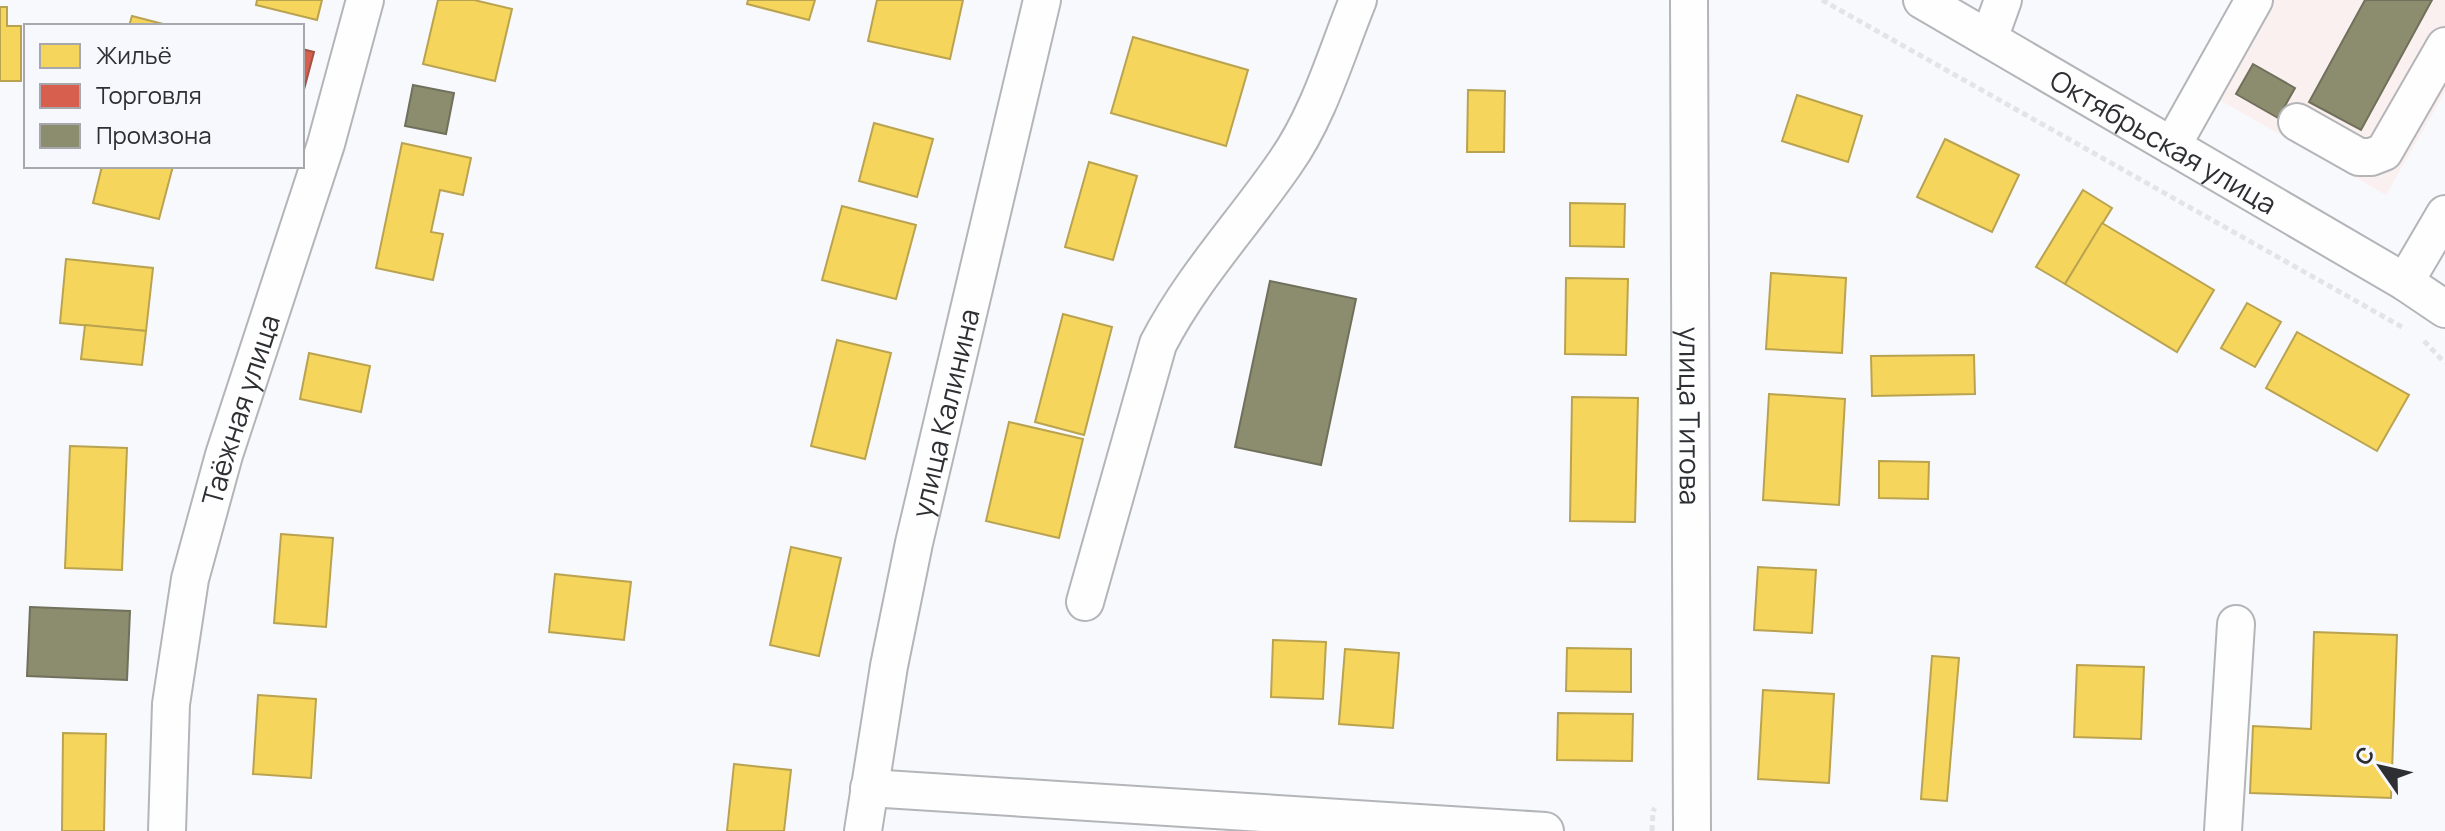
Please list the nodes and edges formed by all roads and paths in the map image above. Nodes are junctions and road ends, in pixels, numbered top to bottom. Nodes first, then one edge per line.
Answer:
1 (365, 0) edge
2 (1042, 0) edge
3 (1358, 0) edge
4 (1689, 0) edge
5 (1822, 0) edge
6 (1922, 0) edge
7 (2003, 0) edge
8 (2254, 0) edge
9 (1989, 39) junction
10 (2445, 46) edge
11 (2297, 122) dead end
12 (2172, 146) junction
13 (2445, 214) edge
14 (2405, 282) junction
15 (2445, 309) edge
16 (2402, 327) dead end
17 (2416, 335) dead end
18 (2445, 363) edge
19 (1085, 602) dead end
20 (2236, 624) dead end
21 (869, 788) junction
22 (167, 831) edge
23 (863, 831) edge
24 (1545, 831) edge
25 (1692, 831) edge
26 (2223, 831) edge

1 - 22 street, Таёжная улица
2 - 21 street, улица Калинина
3 - 19 street
4 - 25 street, улица Титова
5 - 16 path
6 - 9 street, Октябрьская улица
7 - 9 street
8 - 12 street
9 - 12 street, Октябрьская улица
10 - 11 street
12 - 14 street, Октябрьская улица
13 - 14 street
14 - 15 street, Октябрьская улица
17 - 18 path
20 - 26 street
21 - 23 street, улица Калинина
21 - 24 street

